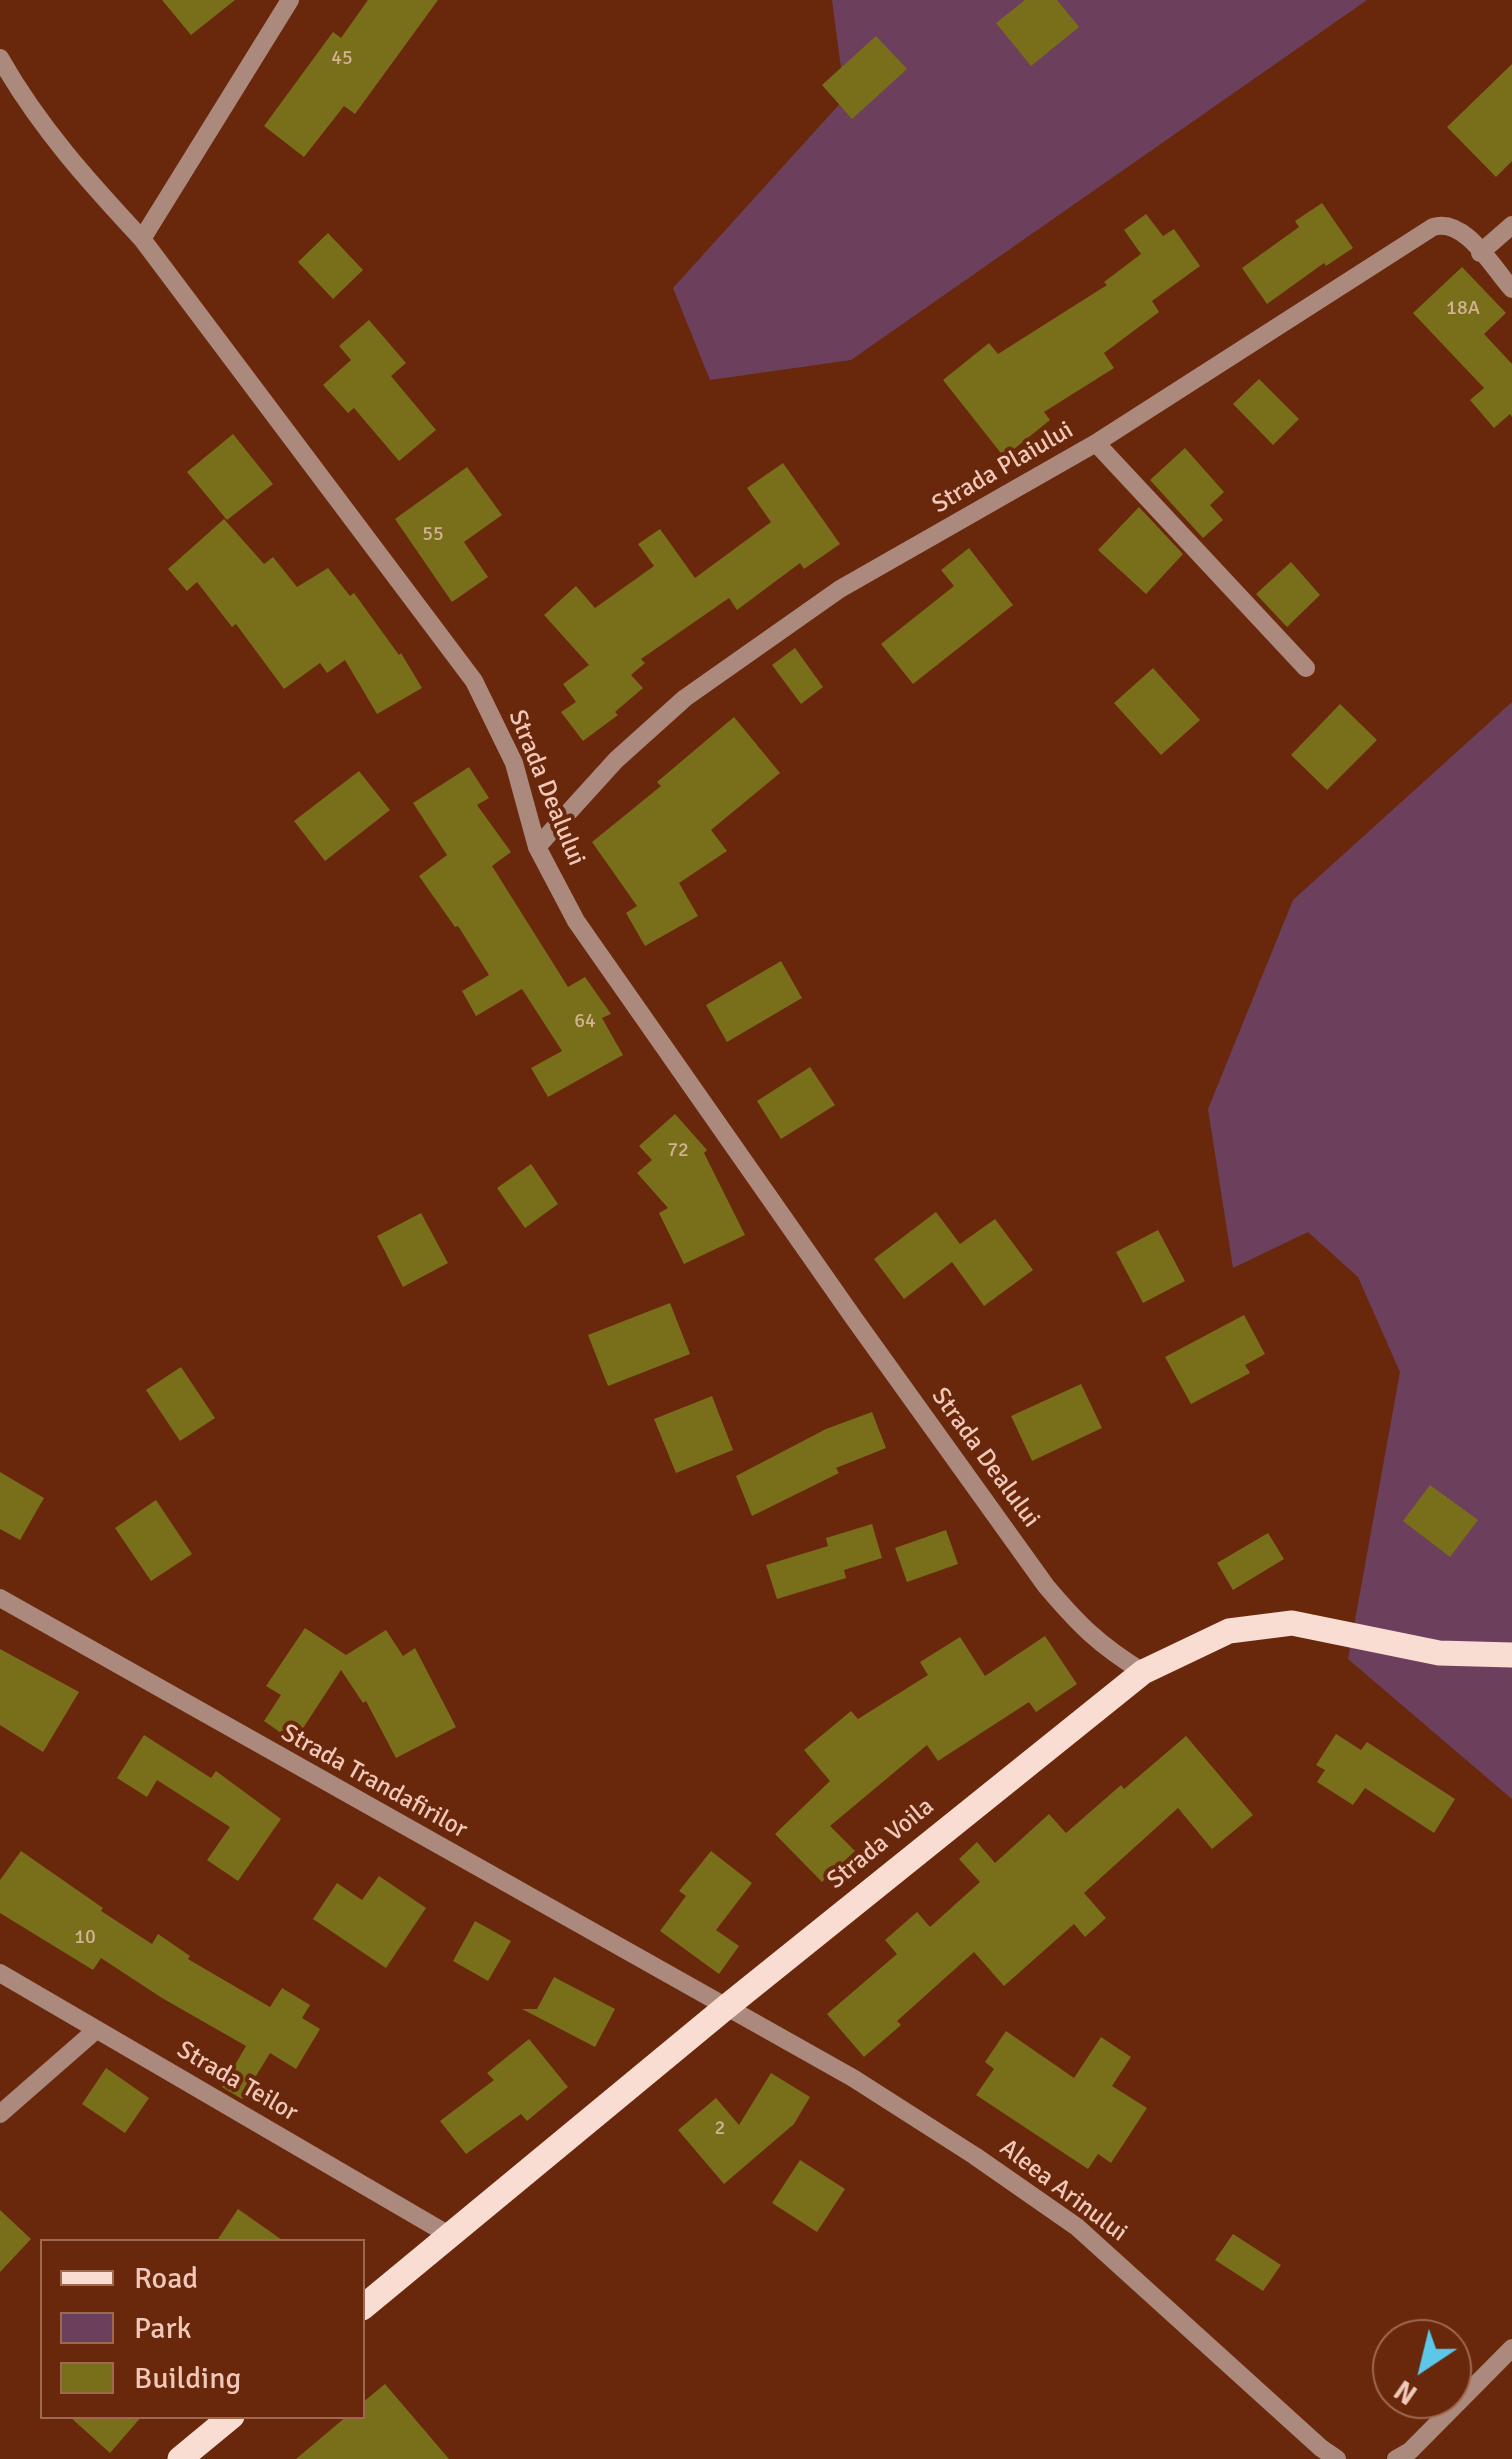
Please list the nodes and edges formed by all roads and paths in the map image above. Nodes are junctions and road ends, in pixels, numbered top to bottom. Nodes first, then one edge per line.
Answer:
1 (290, 0) edge
2 (0, 58) edge
3 (1512, 226) edge
4 (142, 239) junction
5 (1480, 253) junction
6 (1512, 289) edge
7 (1096, 443) junction
8 (1306, 668) dead end
9 (537, 846) junction
10 (0, 1598) edge
11 (1512, 1654) edge
12 (1143, 1672) junction
13 (0, 1973) edge
14 (725, 2008) junction
15 (96, 2030) junction
16 (0, 2114) edge
17 (448, 2235) junction
18 (365, 2305) edge
19 (1512, 2348) edge
20 (228, 2419) edge
21 (180, 2459) edge
22 (1337, 2459) edge
23 (1396, 2459) edge

1 - 4 street
2 - 4 street, Strada Dealului
3 - 5 street
4 - 9 street, Strada Dealului
5 - 6 street, Strada Plaiului
5 - 7 street, Strada Plaiului
7 - 8 street
7 - 9 street, Strada Plaiului
9 - 12 street, Strada Dealului
10 - 14 street, Strada Trandafirilor
11 - 12 main road, Strada Voila
12 - 14 main road, Strada Voila
13 - 15 street, Strada Teilor
14 - 17 main road, Strada Voila
14 - 22 street, Aleea Arinului
15 - 16 street
15 - 17 street, Strada Teilor
17 - 18 main road, Strada Voila
19 - 23 street
20 - 21 main road

